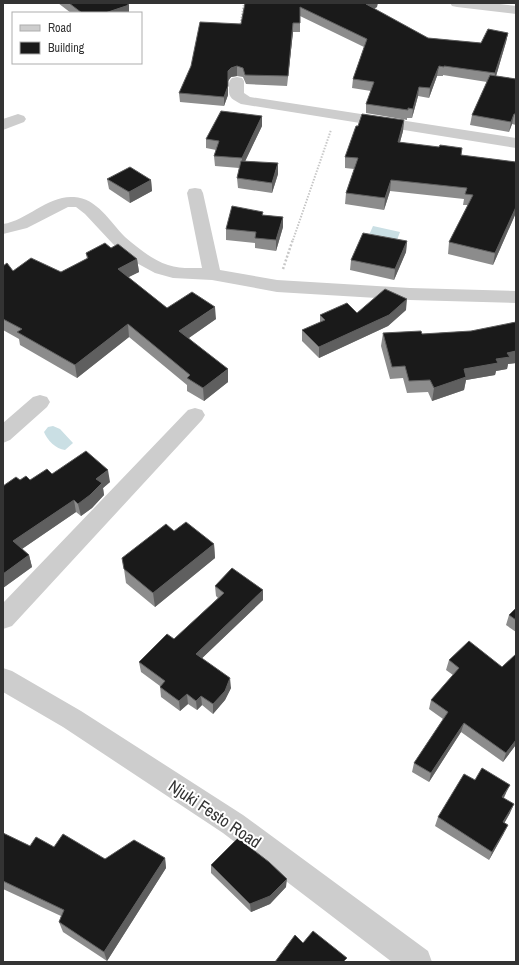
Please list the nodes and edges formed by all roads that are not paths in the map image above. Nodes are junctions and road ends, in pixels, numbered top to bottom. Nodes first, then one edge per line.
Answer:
1 (456, 3) edge
2 (516, 10) edge
3 (237, 81) dead end
4 (18, 119) dead end
5 (3, 125) edge
6 (516, 143) edge
7 (195, 192) dead end
8 (3, 229) edge
9 (212, 274) junction
10 (516, 297) edge
11 (40, 402) dead end
12 (195, 415) dead end
13 (3, 435) edge
14 (3, 619) edge
15 (3, 679) edge
16 (417, 962) edge

1 - 2 street
3 - 6 street
4 - 5 street
7 - 9 street
8 - 9 street
9 - 10 street
11 - 13 street
12 - 14 street
15 - 16 street, Njuki Festo Road

